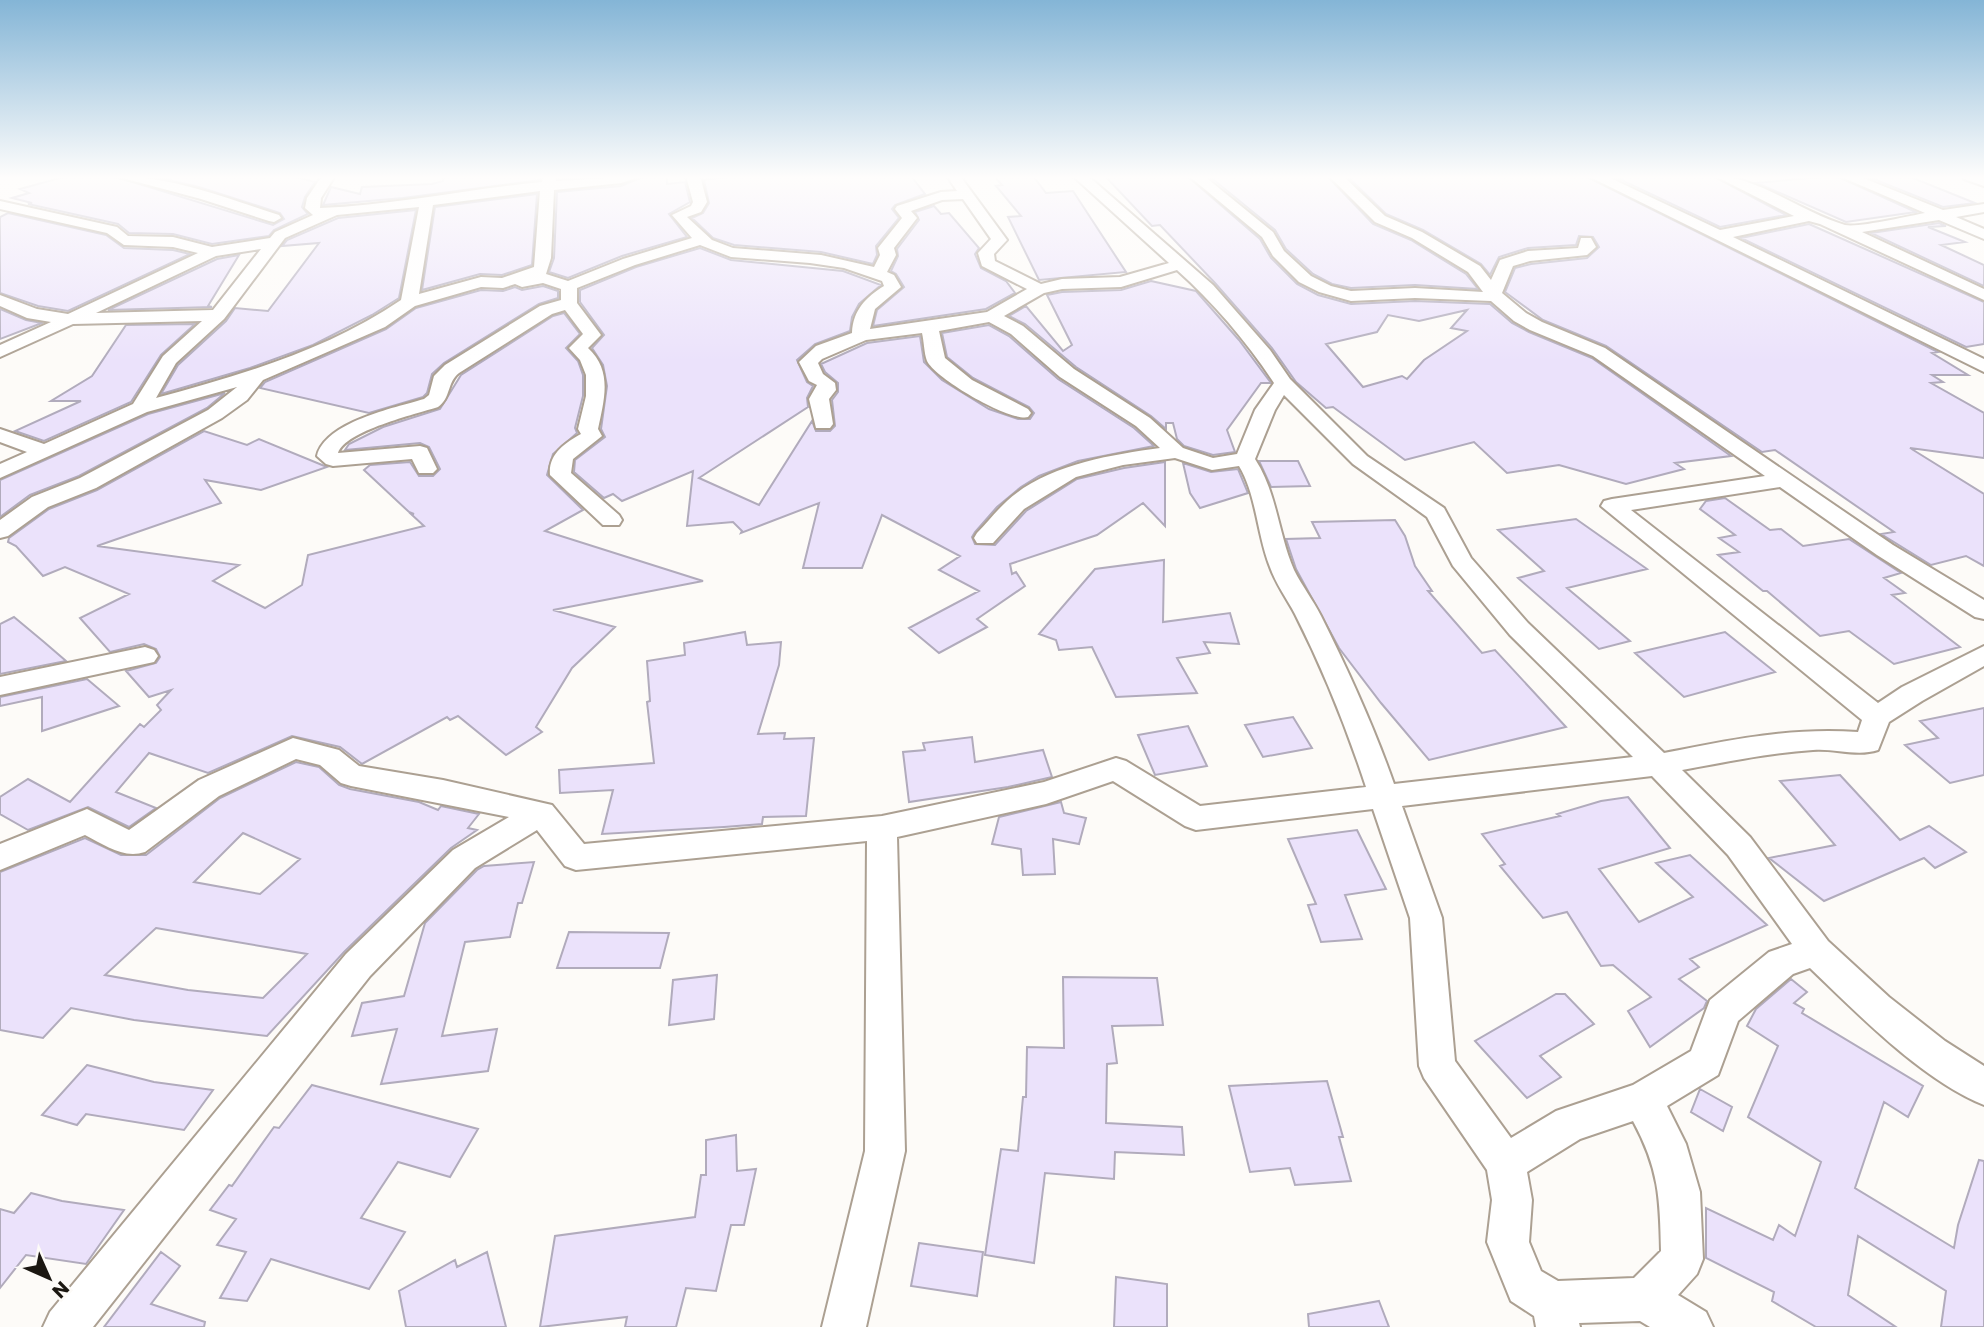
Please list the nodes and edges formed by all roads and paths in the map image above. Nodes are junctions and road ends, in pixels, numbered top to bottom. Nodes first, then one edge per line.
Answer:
1 (122, 238) edge
2 (420, 238) edge
3 (544, 238) edge
4 (699, 238) edge
5 (895, 238) edge
6 (997, 238) edge
7 (1148, 238) edge
8 (1270, 238) edge
9 (1422, 238) edge
10 (1724, 238) edge
11 (1857, 238) edge
12 (277, 239) joint
13 (701, 240) junction
14 (1586, 241) dead end
15 (212, 252) junction
16 (1178, 265) junction
17 (878, 273) junction
18 (503, 283) junction
19 (1039, 289) junction
20 (569, 294) junction
21 (1493, 294) junction
22 (1984, 295) edge
23 (0, 300) edge
24 (409, 302) junction
25 (218, 315) junction
26 (992, 316) junction
27 (70, 319) junction
28 (930, 327) junction
29 (861, 335) junction
30 (0, 352) edge
31 (1984, 366) edge
32 (258, 376) junction
33 (1283, 383) junction
34 (140, 408) junction
35 (1021, 413) dead end
36 (823, 424) dead end
37 (0, 435) edge
38 (43, 451) junction
39 (1176, 452) junction
40 (1245, 459) junction
41 (426, 469) dead end
42 (0, 472) edge
43 (1784, 480) junction
44 (611, 520) dead end
45 (0, 531) edge
46 (985, 538) dead end
47 (1984, 611) edge
48 (1984, 655) edge
49 (145, 656) dead end
50 (0, 686) edge
51 (1877, 717) junction
52 (1656, 765) junction
53 (1384, 797) junction
54 (541, 813) junction
55 (882, 828) junction
56 (0, 857) edge
57 (1816, 951) junction
58 (1984, 1087) edge
59 (1642, 1100) junction
60 (1504, 1163) junction
61 (1644, 1299) junction
62 (1556, 1315) edge
63 (65, 1327) edge
64 (844, 1327) edge
65 (1691, 1327) edge

1 - 15 street
2 - 24 street
3 - 18 street
4 - 13 street
5 - 17 street
6 - 19 street
7 - 16 street
8 - 21 street
9 - 21 street
10 - 31 street
11 - 22 street
12 - 15 street
12 - 25 street
13 - 17 street
13 - 20 street
14 - 21 street
15 - 27 street
16 - 19 street
16 - 33 street
17 - 29 street
18 - 20 street
18 - 24 street
19 - 26 street
20 - 41 street
20 - 44 street
21 - 43 street
23 - 27 street
24 - 32 street
25 - 27 street
25 - 34 street
26 - 28 street
26 - 39 street
27 - 30 street
28 - 29 street
28 - 35 street
29 - 36 street
32 - 34 street
32 - 45 street
33 - 40 street
33 - 52 street
34 - 38 street
37 - 38 street
38 - 42 street
39 - 40 street
39 - 46 street
40 - 53 street
43 - 47 street
43 - 51 street
48 - 51 street
49 - 50 street
51 - 52 street
52 - 53 street
52 - 57 street
53 - 55 street
53 - 60 street
54 - 55 street
54 - 56 street
54 - 63 street
55 - 64 street
57 - 58 street
57 - 59 street
59 - 60 street
59 - 61 street
60 - 62 street
61 - 62 street
61 - 65 street

